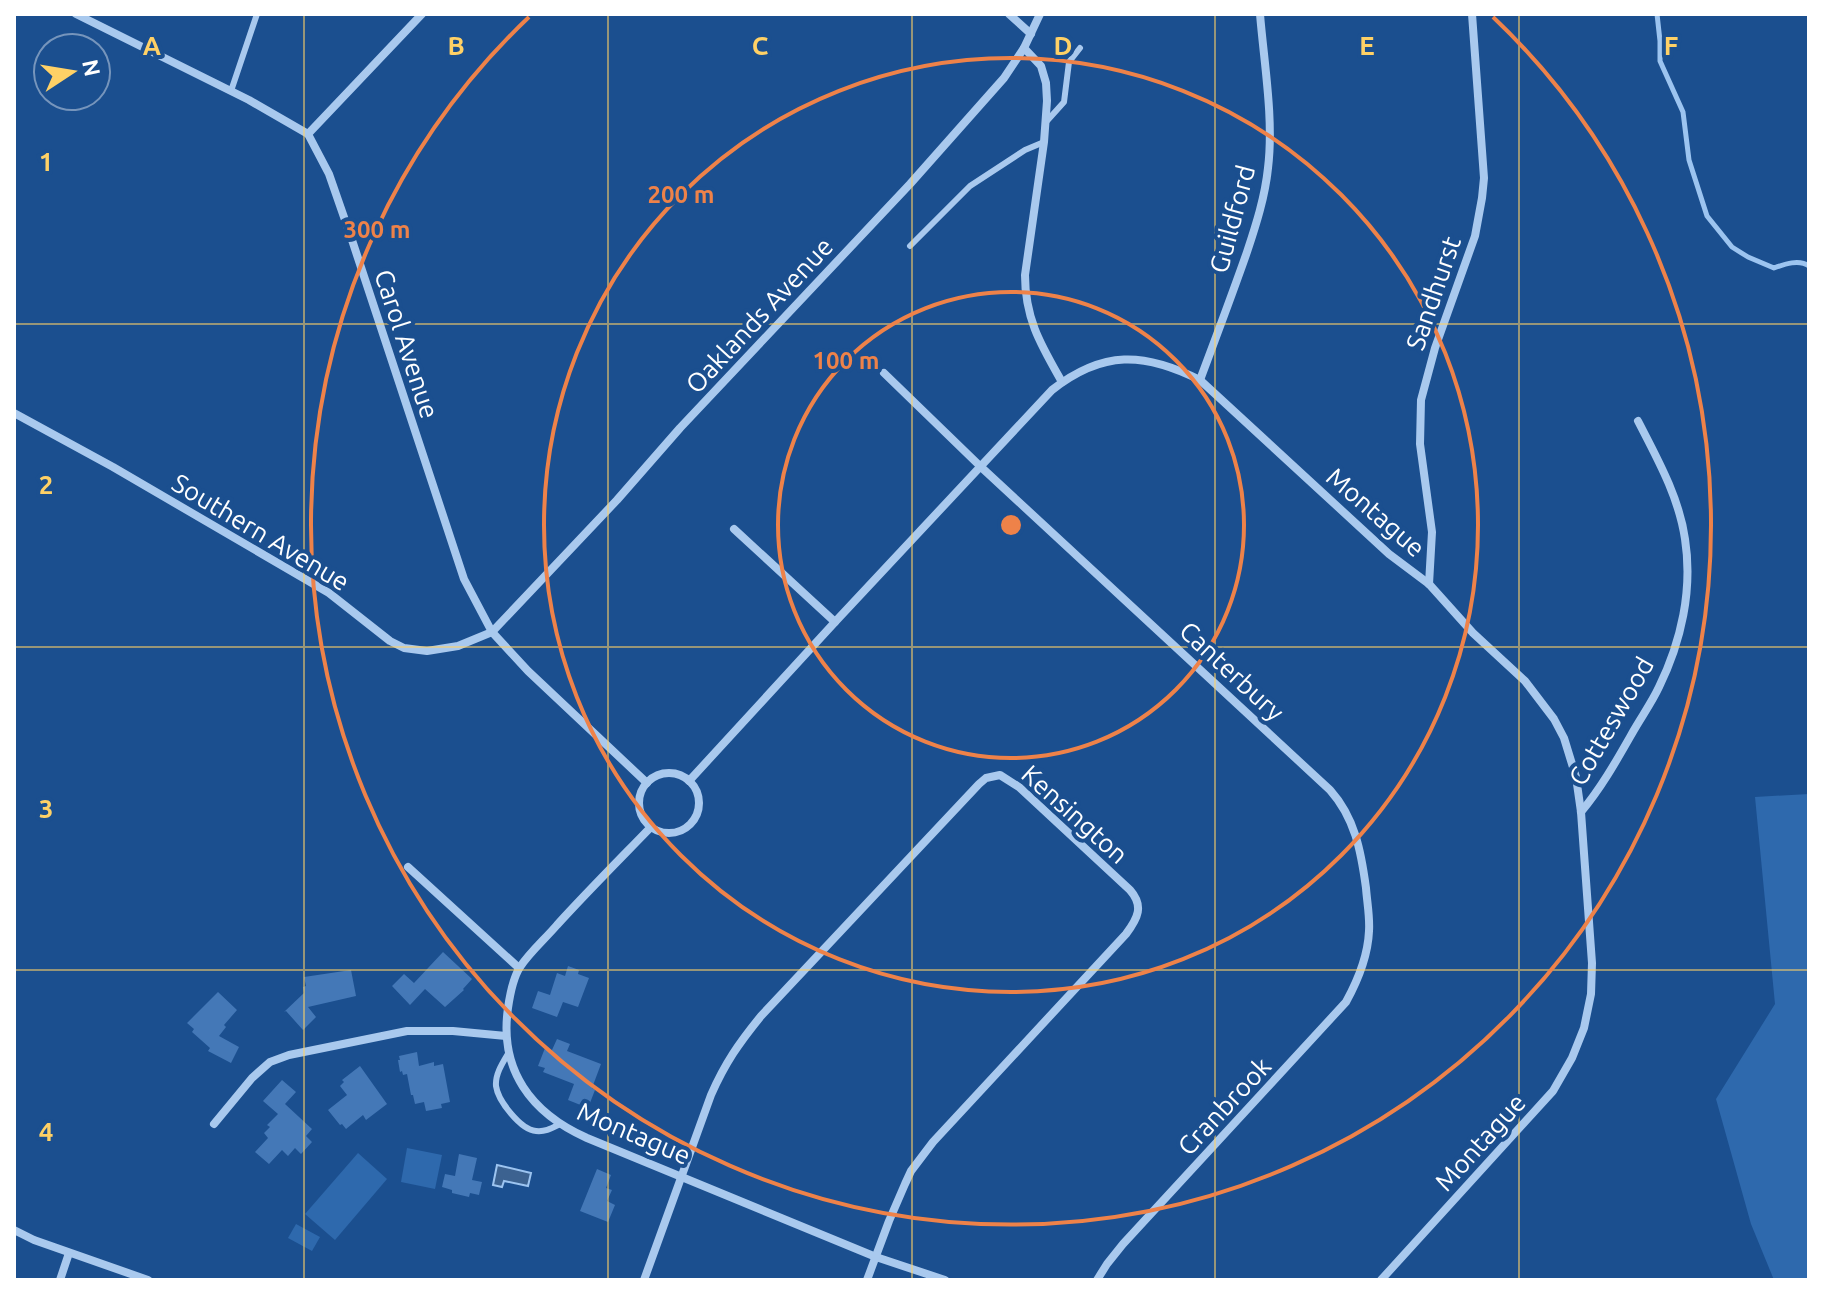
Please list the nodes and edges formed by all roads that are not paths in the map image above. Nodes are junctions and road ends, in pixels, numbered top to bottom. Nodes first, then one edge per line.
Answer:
1 (76, 14) edge
2 (257, 14) edge
3 (422, 14) edge
4 (1009, 14) edge
5 (1040, 14) edge
6 (1260, 14) edge
7 (1472, 14) edge
8 (1031, 34) junction
9 (1024, 48) junction
10 (1080, 48) dead end
11 (231, 91) junction
12 (1046, 122) junction
13 (308, 134) junction
14 (1044, 142) junction
15 (910, 246) dead end
16 (884, 373) dead end
17 (1200, 380) junction
18 (1062, 382) junction
19 (14, 413) edge
20 (1638, 421) dead end
21 (981, 467) junction
22 (734, 529) dead end
23 (1429, 584) junction
24 (835, 622) junction
25 (492, 632) junction
26 (689, 781) junction
27 (647, 783) junction
28 (1581, 812) junction
29 (650, 828) junction
30 (408, 867) dead end
31 (1365, 951) joint
32 (519, 968) junction
33 (506, 1036) junction
34 (509, 1052) junction
35 (214, 1124) dead end
36 (560, 1124) junction
37 (681, 1175) junction
38 (14, 1230) edge
39 (69, 1253) junction
40 (876, 1257) junction
41 (60, 1280) edge
42 (148, 1280) edge
43 (644, 1280) edge
44 (867, 1280) edge
45 (945, 1280) edge
46 (1097, 1280) edge
47 (1381, 1280) edge

1 - 11 street
2 - 11 lane
3 - 13 street
4 - 8 street
5 - 8 street, Oaklands Avenue
6 - 17 street, Guildford
7 - 23 street, Sandhurst
8 - 9 street, Oaklands Avenue
9 - 12 street
9 - 25 street, Oaklands Avenue
10 - 12 lane
11 - 13 street
12 - 14 street
13 - 25 street, Carol Avenue
14 - 15 lane
14 - 18 street
16 - 21 street, Canterbury
17 - 18 street, Montague
17 - 23 street, Montague
18 - 21 street, Montague
19 - 25 street, Southern Avenue
20 - 28 street, Cotteswood
21 - 24 street, Montague
21 - 31 street, Canterbury
22 - 24 street
23 - 28 street, Montague
24 - 26 street, Montague
25 - 27 street, Carol Avenue
26 - 27 street
26 - 29 street
27 - 29 street
28 - 47 street, Montague
29 - 32 street, Montague
30 - 32 street
31 - 46 street, Cranbrook
32 - 33 street, Montague
33 - 34 street, Montague
33 - 35 street
34 - 36 street, Montague
34 - 36 lane
36 - 37 street, Montague
37 - 40 street, Montague
37 - 40 street, Kensington
37 - 43 street
38 - 39 street
39 - 41 street
39 - 42 street
40 - 44 street
40 - 45 street, Montague

